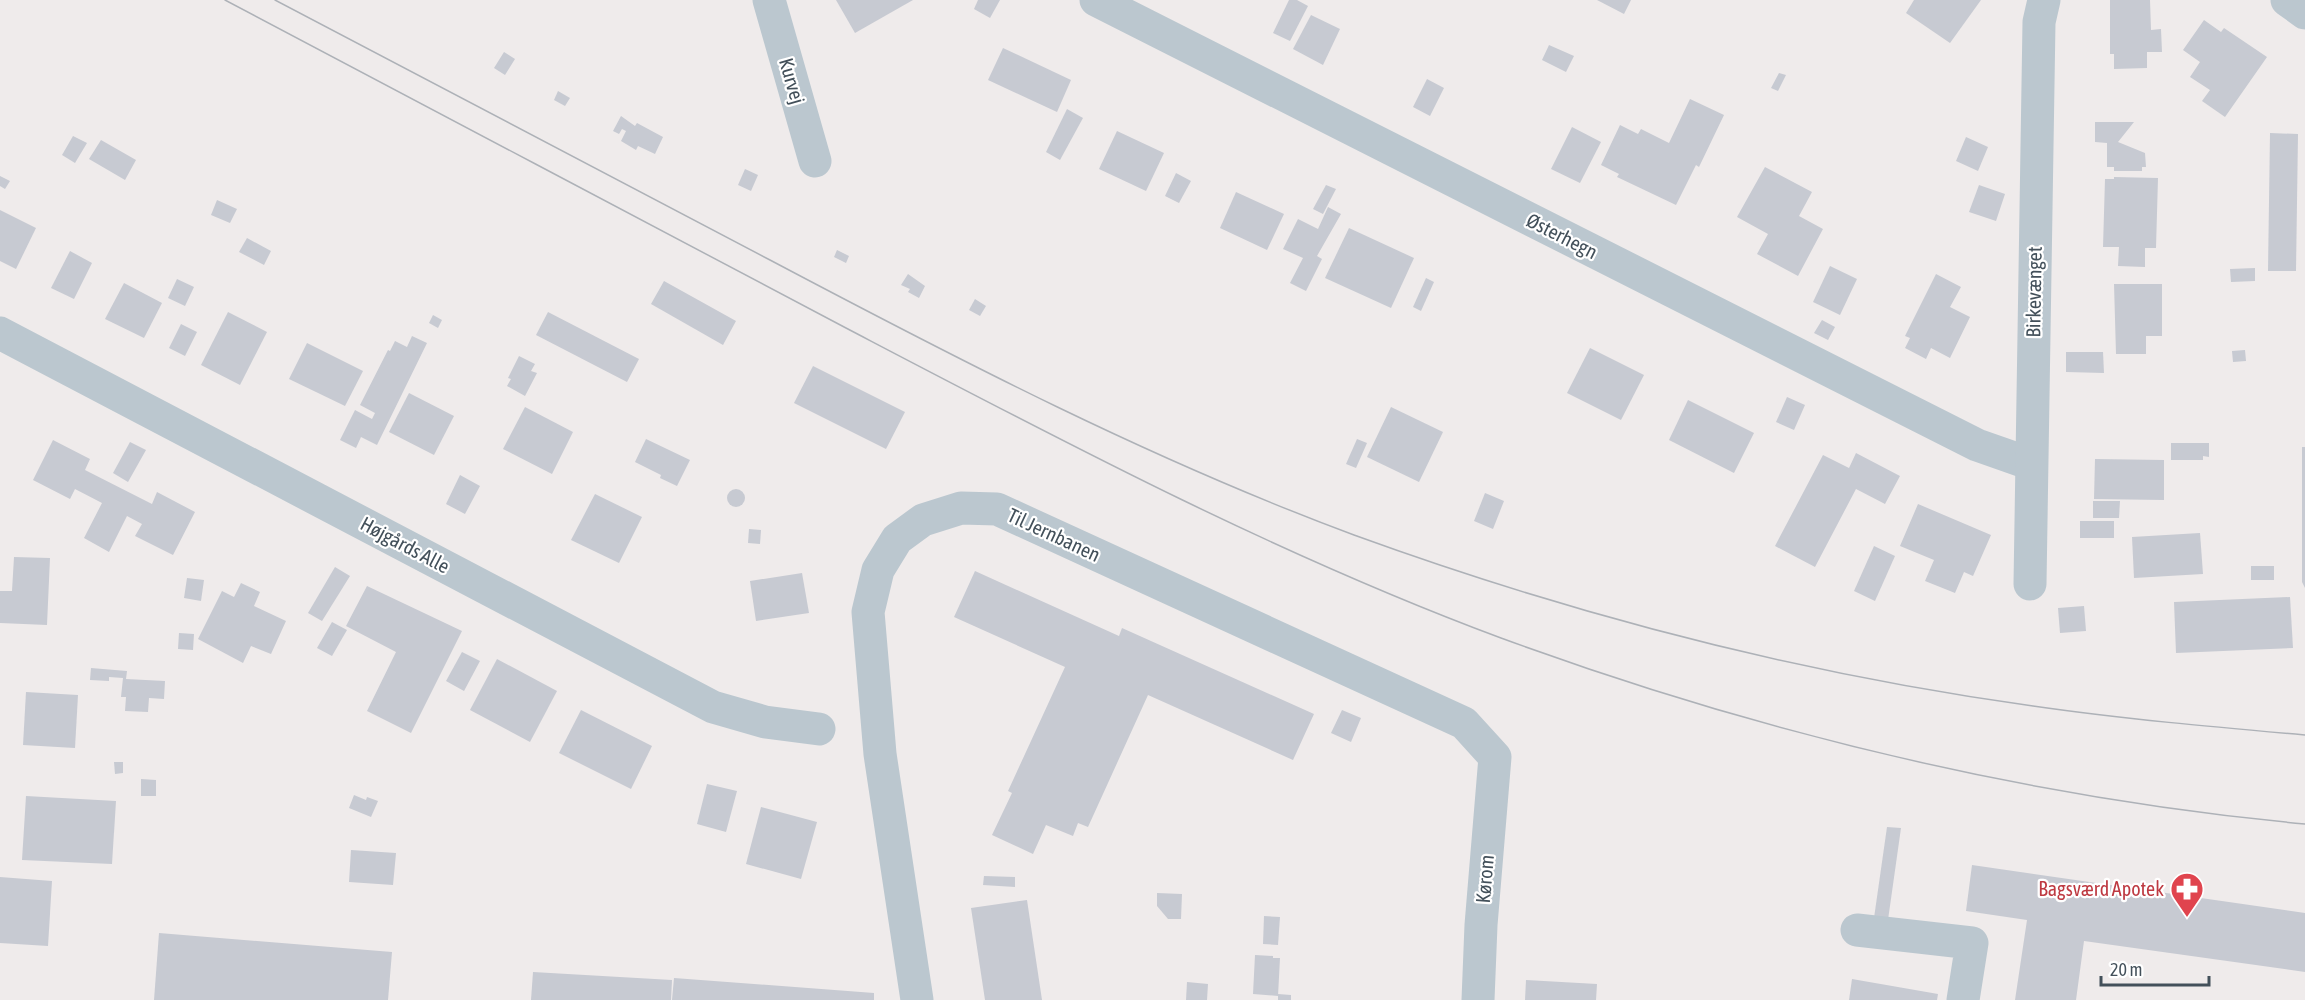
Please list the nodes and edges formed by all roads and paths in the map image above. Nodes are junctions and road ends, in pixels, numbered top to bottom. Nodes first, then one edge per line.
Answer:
1 (769, 0) edge
2 (1096, 0) edge
3 (2044, 0) edge
4 (2286, 0) edge
5 (2305, 13) edge
6 (815, 161) dead end
7 (0, 333) edge
8 (2031, 464) junction
9 (2030, 584) dead end
10 (819, 729) dead end
11 (1495, 758) joint
12 (1857, 930) dead end
13 (916, 1000) edge
14 (1478, 1000) edge
15 (1963, 1000) edge

1 - 6 street, Kurvej
2 - 8 street, Østerhegn
3 - 8 street, Birkevænget
4 - 5 street
7 - 10 street, Højgårds Alle
8 - 9 street, Birkevænget
11 - 13 street, Til Jernbanen
11 - 14 street, Kørom
12 - 15 street

